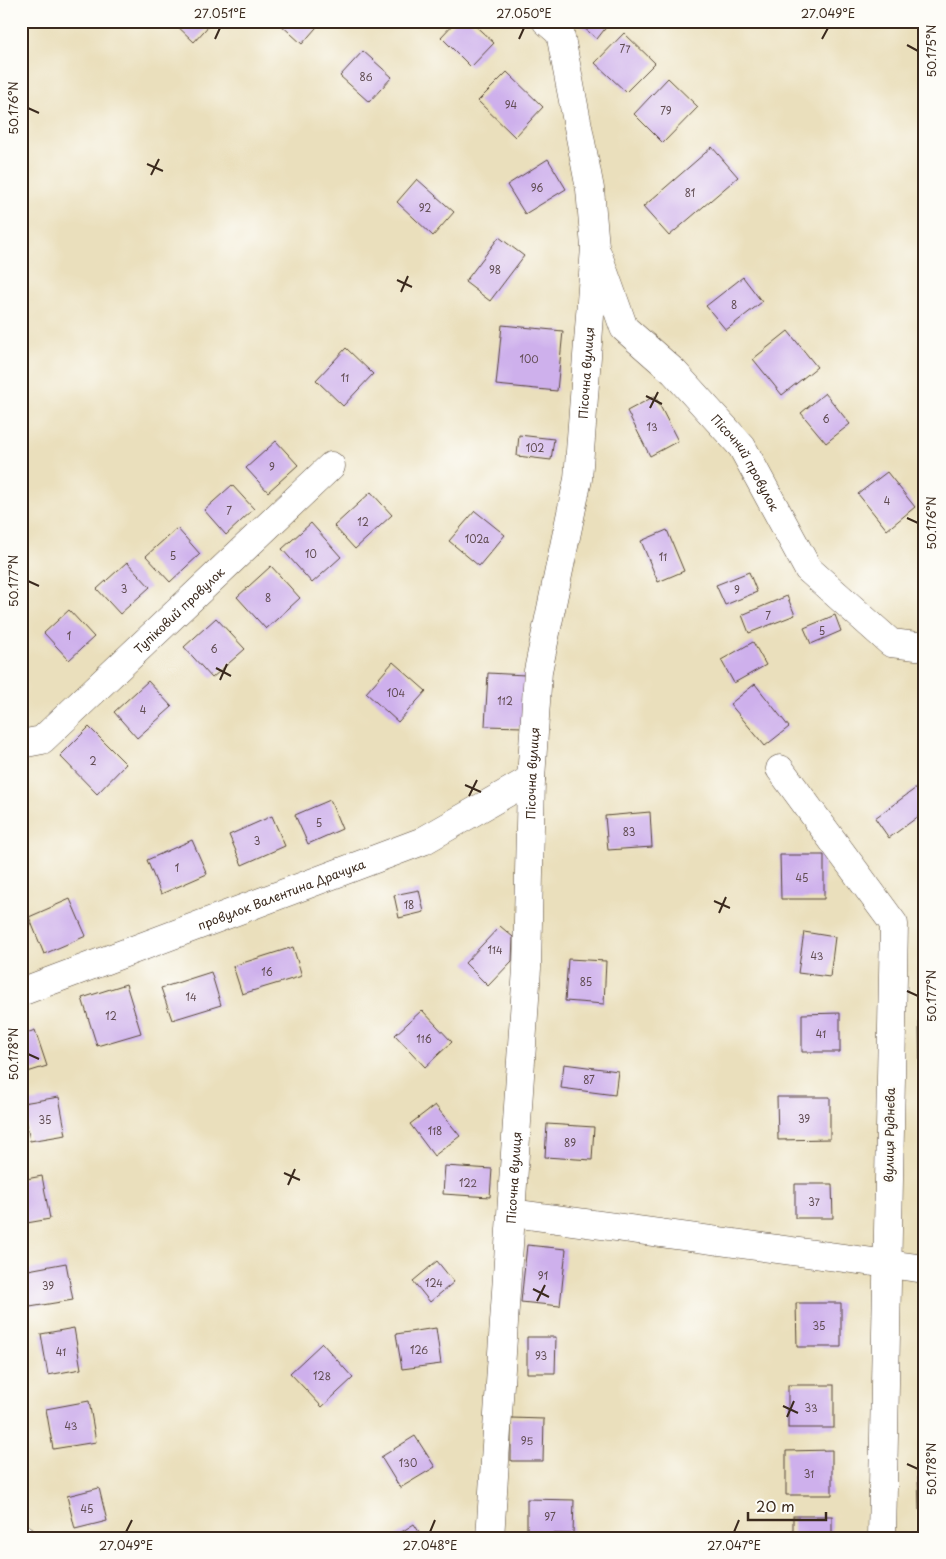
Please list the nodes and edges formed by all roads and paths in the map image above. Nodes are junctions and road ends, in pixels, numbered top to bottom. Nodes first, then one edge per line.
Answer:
1 (546, 21) edge
2 (595, 247) junction
3 (331, 466) dead end
4 (925, 647) edge
5 (21, 744) edge
6 (780, 769) dead end
7 (531, 779) junction
8 (21, 992) edge
9 (512, 1213) junction
10 (886, 1265) junction
11 (925, 1269) edge
12 (490, 1538) edge
13 (882, 1538) edge

1 - 2 street, Пісочна вулиця
2 - 4 street, Пісочний провулок
2 - 7 street, Пісочна вулиця
3 - 5 street, Тупіковий провулок
6 - 10 street, вулиця Руднєва
7 - 8 street, провулок Валентина Драчука
7 - 9 street, Пісочна вулиця
9 - 10 street
9 - 12 street, Пісочна вулиця
10 - 11 street
10 - 13 street, вулиця Руднєва

